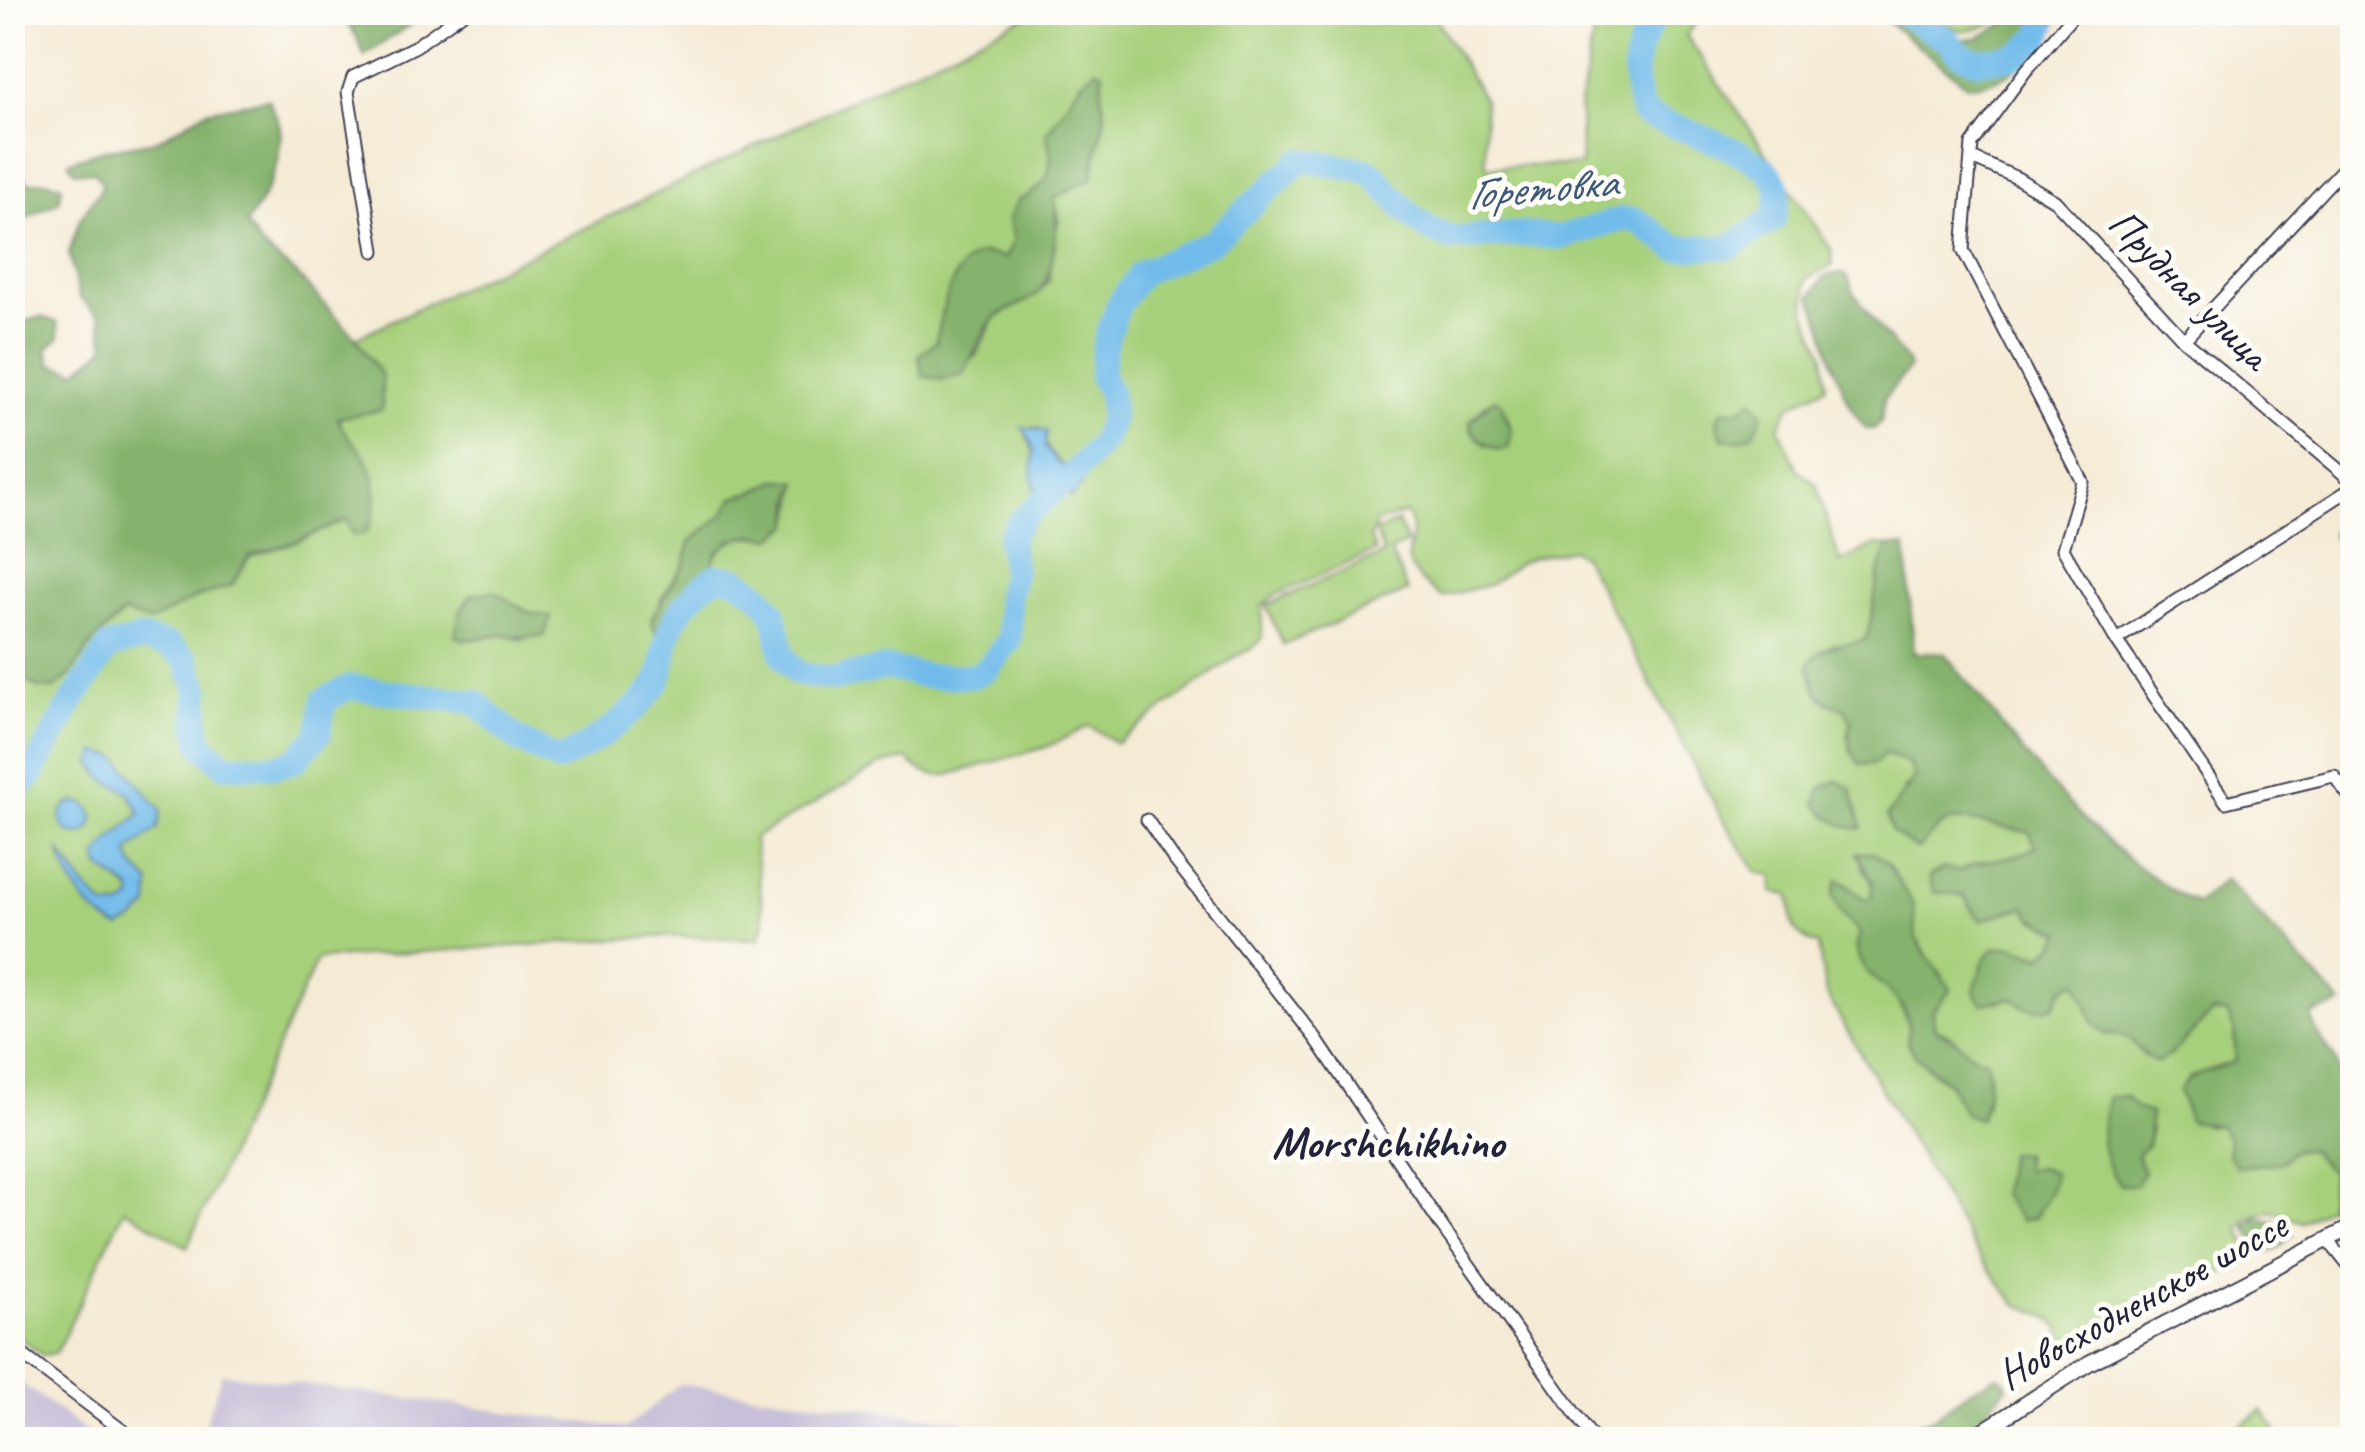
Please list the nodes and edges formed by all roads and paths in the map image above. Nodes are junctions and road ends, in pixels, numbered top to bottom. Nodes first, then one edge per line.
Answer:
1 (464, 12) edge
2 (2076, 12) edge
3 (1972, 158) junction
4 (2352, 159) edge
5 (374, 251) dead end
6 (2184, 340) junction
7 (2352, 485) edge
8 (2116, 640) junction
9 (2352, 800) edge
10 (1147, 820) dead end
11 (2352, 1227) edge
12 (2328, 1239) junction
13 (2352, 1270) edge
14 (12, 1346) edge
15 (1975, 1438) edge
16 (135, 1440) edge
17 (1594, 1440) edge

1 - 5 street
2 - 3 street
3 - 6 street, Прудная улица
3 - 8 street
4 - 6 street
6 - 7 street, Прудная улица
7 - 8 street
8 - 9 street
10 - 17 street
11 - 12 street, Новосходненское шоссе
12 - 13 street
12 - 15 street, Новосходненское шоссе
14 - 16 street

